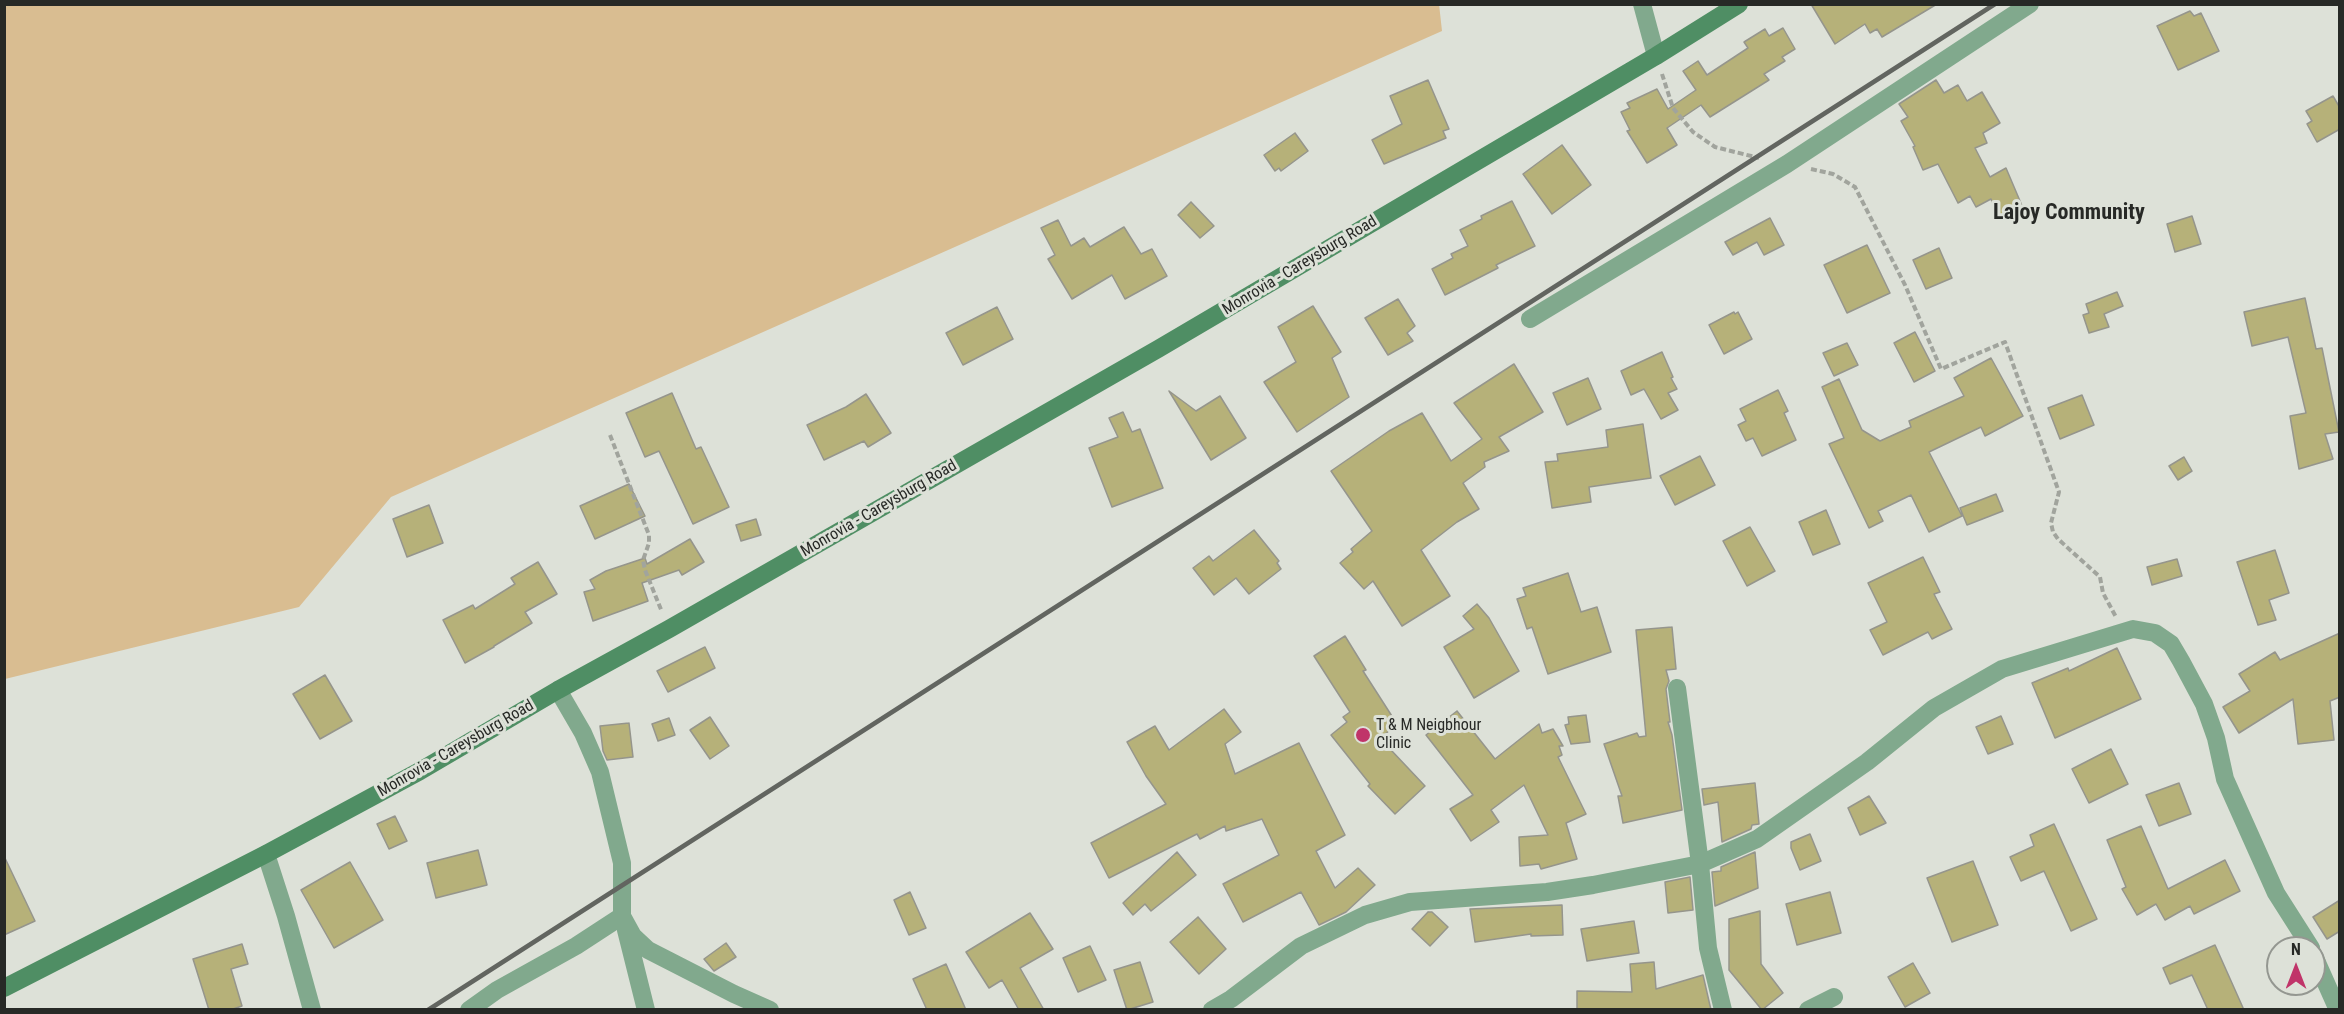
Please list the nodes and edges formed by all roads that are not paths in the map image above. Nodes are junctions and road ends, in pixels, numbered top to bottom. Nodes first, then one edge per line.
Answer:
1 (1642, 4) edge
2 (1739, 4) edge
3 (2030, 4) edge
4 (1656, 56) junction
5 (1530, 320) dead end
6 (1677, 688) dead end
7 (558, 690) junction
8 (266, 854) junction
9 (1700, 864) junction
10 (622, 916) junction
11 (2303, 936) edge
12 (2326, 983) edge
13 (4, 988) edge
14 (1834, 997) dead end
15 (312, 1010) edge
16 (469, 1010) edge
17 (646, 1010) edge
18 (770, 1010) edge
19 (1212, 1010) edge
20 (1723, 1010) edge
21 (1808, 1010) edge
22 (2338, 1010) edge

1 - 4 street
2 - 4 main road, Monrovia - Careysburg Road
3 - 5 street
4 - 7 main road, Monrovia - Careysburg Road
6 - 9 street
7 - 8 main road, Monrovia - Careysburg Road
7 - 10 street
8 - 13 main road, Monrovia - Careysburg Road
8 - 15 street
9 - 11 street
9 - 19 street
9 - 20 street
10 - 16 street
10 - 17 street
10 - 18 street
12 - 22 street
14 - 21 street

